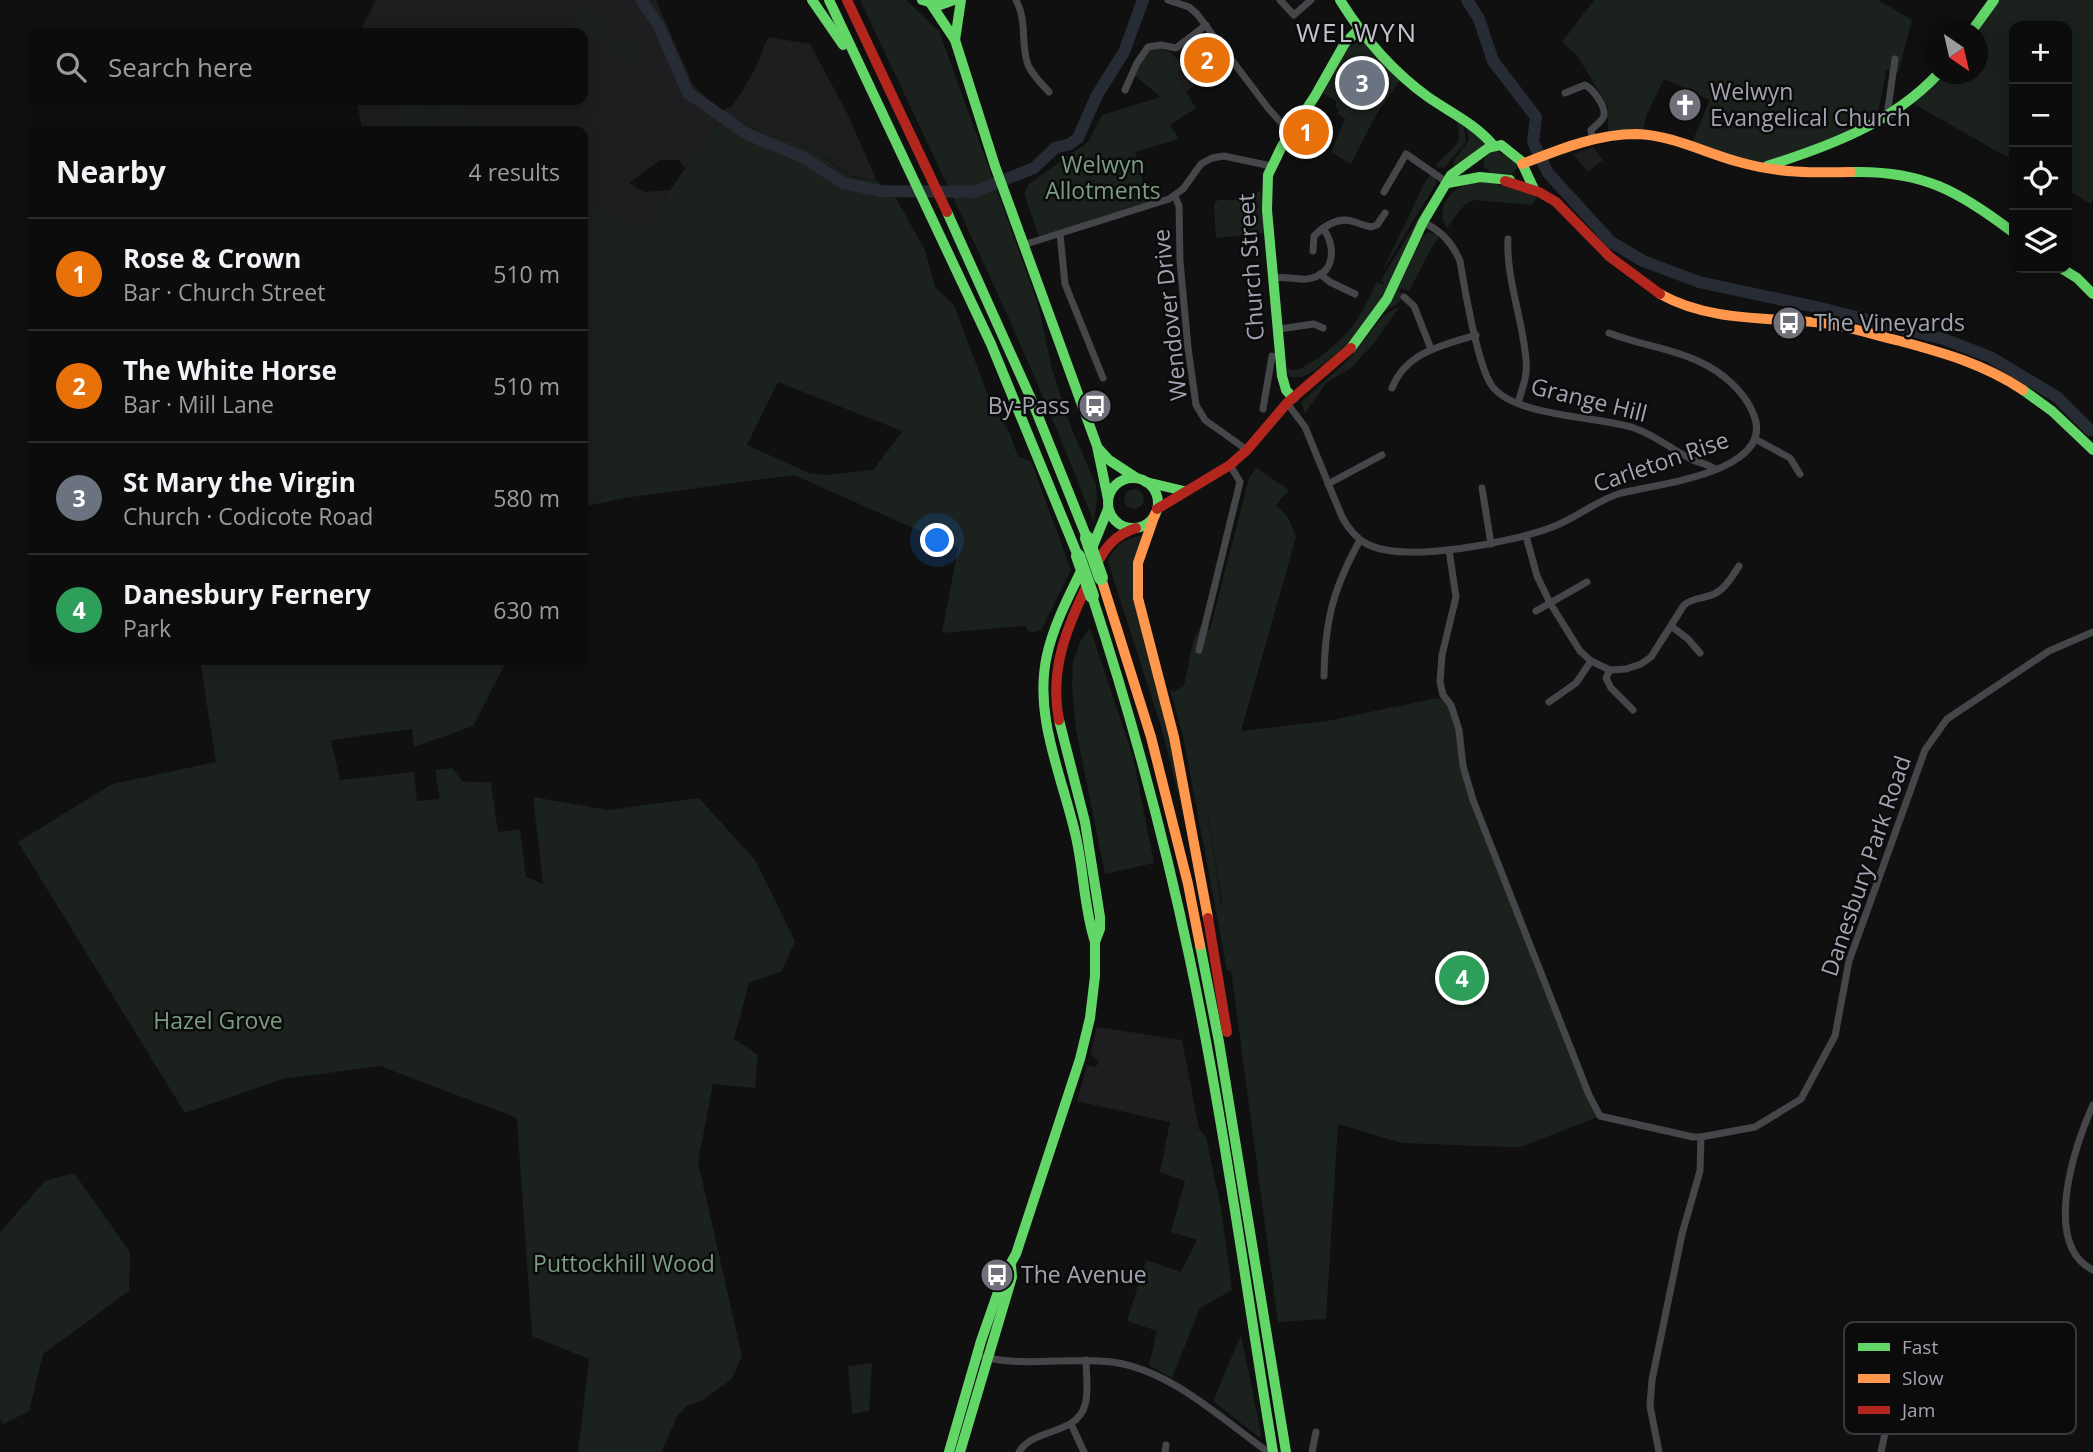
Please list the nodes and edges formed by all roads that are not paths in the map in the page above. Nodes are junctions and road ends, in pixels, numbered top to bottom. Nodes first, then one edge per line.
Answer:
1 (812, 0) edge
2 (829, 0) edge
3 (847, 0) edge
4 (954, 0) edge
5 (961, 0) edge
6 (1016, 0) edge
7 (1168, 0) edge
8 (1280, 0) edge
9 (1311, 0) edge
10 (1340, 0) edge
11 (1994, 0) edge
12 (927, 2) edge
13 (1979, 21) edge
14 (1206, 25) junction
15 (1358, 30) junction
16 (955, 40) junction
17 (1895, 58) dead end
18 (866, 78) junction
19 (1930, 84) edge
20 (1125, 90) dead end
21 (1049, 92) dead end
22 (1565, 93) dead end
23 (1887, 114) junction
24 (1290, 133) junction
25 (1592, 138) junction
26 (1493, 145) junction
27 (1480, 156) junction
28 (1526, 164) junction
29 (1271, 166) junction
30 (1768, 166) junction
31 (1486, 177) junction
32 (1505, 181) junction
33 (1448, 183) junction
34 (1534, 189) junction
35 (1384, 192) dead end
36 (1175, 196) junction
37 (1385, 213) dead end
38 (1423, 222) junction
39 (1323, 228) junction
40 (2009, 229) edge
41 (1060, 234) junction
42 (1508, 239) dead end
43 (1022, 245) junction
44 (1313, 251) dead end
45 (2069, 273) edge
46 (1320, 274) junction
47 (1274, 278) junction
48 (1355, 294) dead end
49 (2093, 294) edge
50 (1404, 297) dead end
51 (1324, 328) dead end
52 (1279, 329) junction
53 (1609, 333) dead end
54 (1476, 335) junction
55 (1432, 349) junction
56 (1275, 364) junction
57 (1103, 378) dead end
58 (1392, 388) dead end
59 (1290, 401) junction
60 (1518, 403) junction
61 (1263, 409) dead end
62 (1755, 439) junction
63 (1097, 446) junction
64 (1247, 450) junction
65 (2093, 450) edge
66 (1382, 455) dead end
67 (1693, 460) junction
68 (1230, 465) junction
69 (1715, 469) junction
70 (1800, 474) dead end
71 (1691, 477) junction
72 (1141, 480) junction
73 (1328, 484) junction
74 (1482, 488) dead end
75 (1184, 491) junction
76 (1108, 504) junction
77 (1156, 512) junction
78 (1136, 528) junction
79 (1526, 536) junction
80 (1360, 540) junction
81 (1491, 544) junction
82 (1449, 550) junction
83 (1739, 566) dead end
84 (1587, 582) dead end
85 (1550, 603) junction
86 (1536, 611) dead end
87 (1671, 626) junction
88 (2093, 632) edge
89 (1199, 650) dead end
90 (1700, 653) dead end
91 (1591, 661) junction
92 (1610, 670) junction
93 (1324, 676) dead end
94 (1549, 702) dead end
95 (1633, 710) dead end
96 (1095, 942) junction
97 (2093, 1105) edge
98 (1701, 1137) junction
99 (1236, 1142) junction
100 (2093, 1270) edge
101 (982, 1357) junction
102 (1086, 1360) junction
103 (1071, 1424) junction
104 (1275, 1425) junction
105 (1317, 1432) dead end
106 (1885, 1434) edge
107 (1257, 1449) edge
108 (949, 1452) edge
109 (960, 1452) edge
110 (1019, 1452) edge
111 (1084, 1452) edge
112 (1271, 1452) edge
113 (1286, 1452) edge
114 (1312, 1452) edge
115 (1659, 1452) edge
116 (1881, 1452) edge

1 - 18 main road
2 - 18 main road
3 - 99 main road, bridge
4 - 12 main road
5 - 16 main road
6 - 21 street
7 - 14 street
8 - 9 street
10 - 15 main road
11 - 13 main road
12 - 16 main road
14 - 20 street
14 - 24 street
15 - 24 main road, Church Street
15 - 26 main road
16 - 43 main road
17 - 23 street
18 - 104 main road, bridge
19 - 23 main road
22 - 25 street
23 - 30 main road
24 - 29 main road, Church Street
25 - 28 main road
25 - 30 main road
26 - 27 main road
26 - 28 main road
27 - 31 main road
27 - 33 main road
28 - 32 main road
28 - 34 main road
29 - 36 street
29 - 47 main road, Church Street
30 - 40 main road
31 - 32 main road
31 - 33 main road
32 - 34 main road
33 - 35 street
33 - 38 main road
34 - 65 main road
36 - 41 street
36 - 64 street, Wendover Drive
37 - 39 street
38 - 54 street, Grange Hill
38 - 59 main road
39 - 44 street
39 - 46 street
41 - 43 street
41 - 57 street
42 - 60 street
43 - 63 main road
45 - 49 main road
46 - 47 street
46 - 48 street
47 - 52 main road, Church Street
50 - 55 street
51 - 52 street
52 - 56 main road, Church Street
53 - 62 street, Carleton Rise
54 - 55 street
54 - 60 street, Grange Hill
55 - 58 street
56 - 59 main road, Church Street
56 - 61 street
59 - 64 main road
59 - 73 street
60 - 67 street, Grange Hill
62 - 69 street, Carleton Rise
62 - 70 street, Carleton Rise
63 - 72 main road
63 - 76 main road
64 - 68 main road
66 - 73 street
67 - 69 street, Grange Hill
67 - 71 street
68 - 75 main road
68 - 89 street
69 - 71 street, Carleton Rise
71 - 79 street, Carleton Rise
72 - 75 main road
72 - 76 main road
72 - 77 main road
73 - 80 street
74 - 81 street
75 - 77 main road
76 - 78 main road
76 - 96 main road
77 - 78 main road
77 - 99 main road
78 - 96 main road
79 - 81 street, Carleton Rise
79 - 85 street
80 - 82 street, Carleton Rise
80 - 93 street
81 - 82 street, Carleton Rise
82 - 98 street
83 - 87 street
84 - 85 street
85 - 86 street
85 - 91 street
87 - 90 street
87 - 92 street
88 - 98 street, Danesbury Park Road
91 - 92 street
91 - 94 street
92 - 95 street
96 - 101 main road
97 - 100 street
98 - 115 street
99 - 104 main road
101 - 102 street
101 - 108 main road
101 - 109 main road
102 - 103 street
102 - 107 street
103 - 110 street
103 - 111 street
104 - 112 main road
104 - 113 main road
105 - 114 street
106 - 116 street
107 - 112 street

